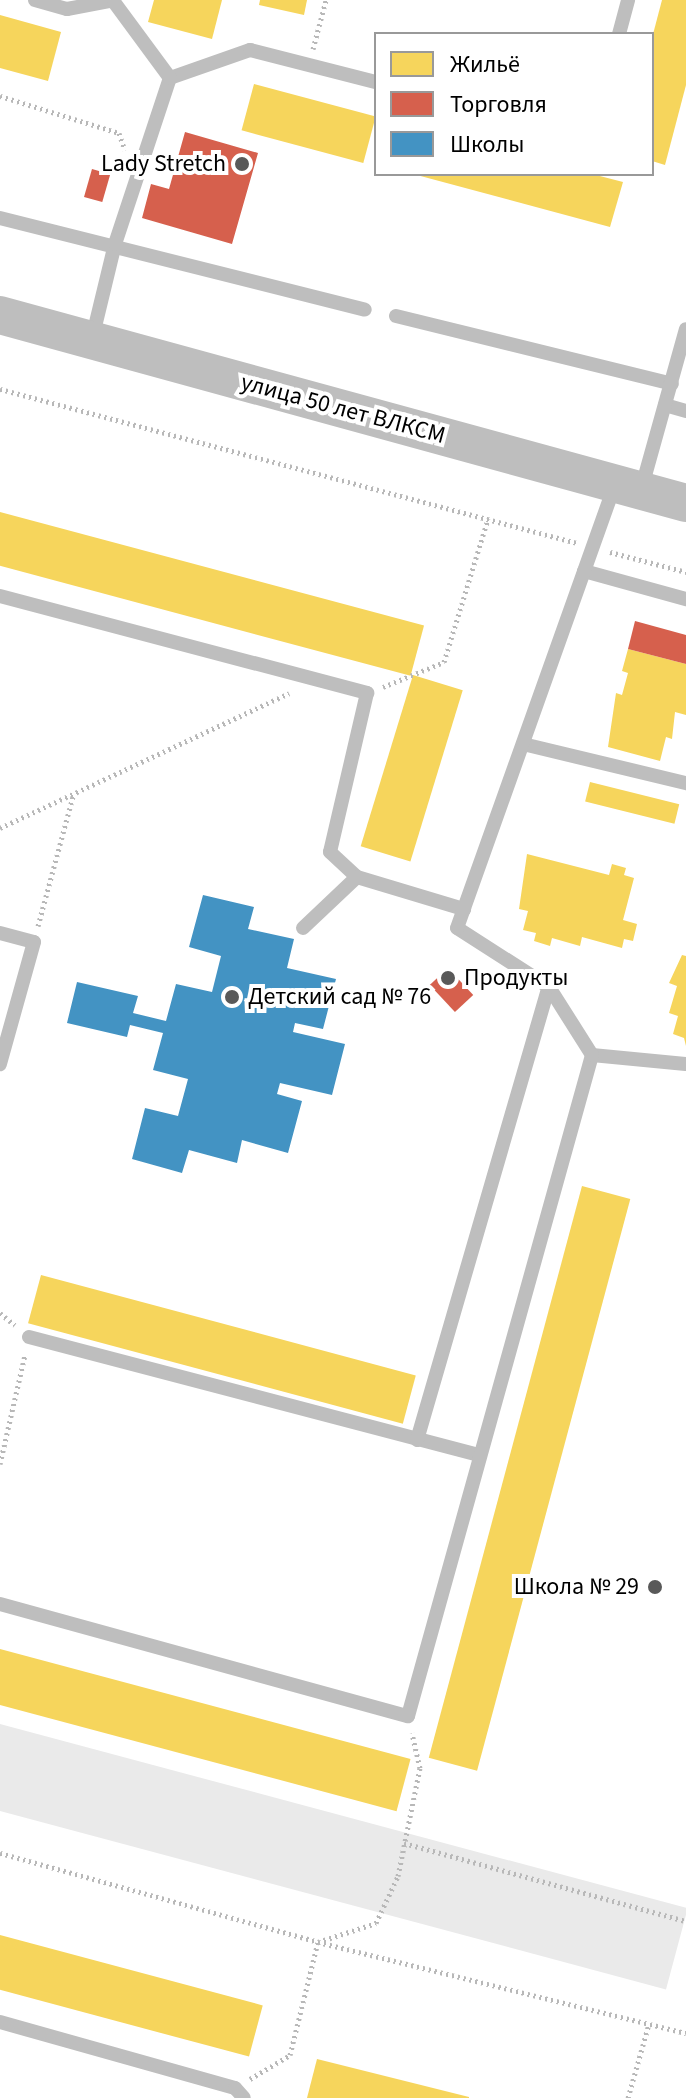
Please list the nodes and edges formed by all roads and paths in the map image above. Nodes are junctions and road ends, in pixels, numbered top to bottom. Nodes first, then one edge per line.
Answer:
1 (35, 0) edge
2 (326, 0) edge
3 (628, 0) edge
4 (114, 1) edge
5 (620, 32) edge
6 (309, 65) junction
7 (170, 78) junction
8 (374, 81) edge
9 (0, 96) edge
10 (136, 181) junction
11 (0, 218) edge
12 (115, 244) junction
13 (365, 310) dead end
14 (0, 315) edge
15 (396, 316) dead end
16 (686, 329) edge
17 (91, 340) junction
18 (672, 384) junction
19 (0, 389) edge
20 (665, 405) junction
21 (686, 411) edge
22 (628, 487) junction
23 (686, 503) edge
24 (488, 519) junction
25 (593, 547) junction
26 (584, 571) junction
27 (686, 572) edge
28 (0, 596) edge
29 (686, 599) edge
30 (316, 680) junction
31 (367, 693) junction
32 (523, 744) junction
33 (686, 783) edge
34 (73, 796) junction
35 (0, 828) edge
36 (357, 877) junction
37 (464, 909) junction
38 (303, 928) dead end
39 (0, 933) edge
40 (34, 942) junction
41 (549, 987) junction
42 (592, 1055) junction
43 (0, 1064) edge
44 (686, 1064) edge
45 (29, 1337) joint
46 (417, 1440) junction
47 (479, 1455) junction
48 (0, 1464) edge
49 (0, 1604) edge
50 (408, 1716) junction
51 (404, 1843) junction
52 (0, 1853) edge
53 (686, 1921) edge
54 (318, 1942) junction
55 (0, 2022) edge
56 (649, 2024) junction
57 (686, 2033) edge
58 (240, 2093) edge
59 (628, 2098) edge

1 - 4 lane
2 - 6 path
3 - 5 lane
4 - 7 lane
6 - 7 lane
6 - 8 lane
7 - 10 lane
9 - 10 path
10 - 12 lane
11 - 12 lane
12 - 13 lane
12 - 17 lane
14 - 17 street, улица 50 лет ВЛКСМ
15 - 18 lane
16 - 18 lane
17 - 22 street, улица 50 лет ВЛКСМ
18 - 20 lane
19 - 24 path
20 - 21 lane
20 - 22 lane
22 - 23 street, улица 50 лет ВЛКСМ
22 - 25 lane
24 - 25 path
24 - 31 path
25 - 26 lane
25 - 27 path
26 - 29 lane
26 - 32 lane
28 - 30 lane
30 - 31 lane
30 - 34 path
31 - 36 lane
32 - 33 lane
32 - 37 lane
34 - 35 path
34 - 40 path
36 - 37 lane
36 - 38 lane
37 - 41 lane
39 - 40 lane
40 - 43 lane
41 - 42 lane
41 - 46 lane
42 - 44 lane
42 - 47 lane
45 - 46 lane
45 - 48 path
46 - 47 lane
47 - 50 lane
49 - 50 lane
50 - 51 path
51 - 53 path
51 - 54 path
52 - 54 path
54 - 56 path
54 - 58 path
55 - 58 lane
56 - 57 path
56 - 59 path

